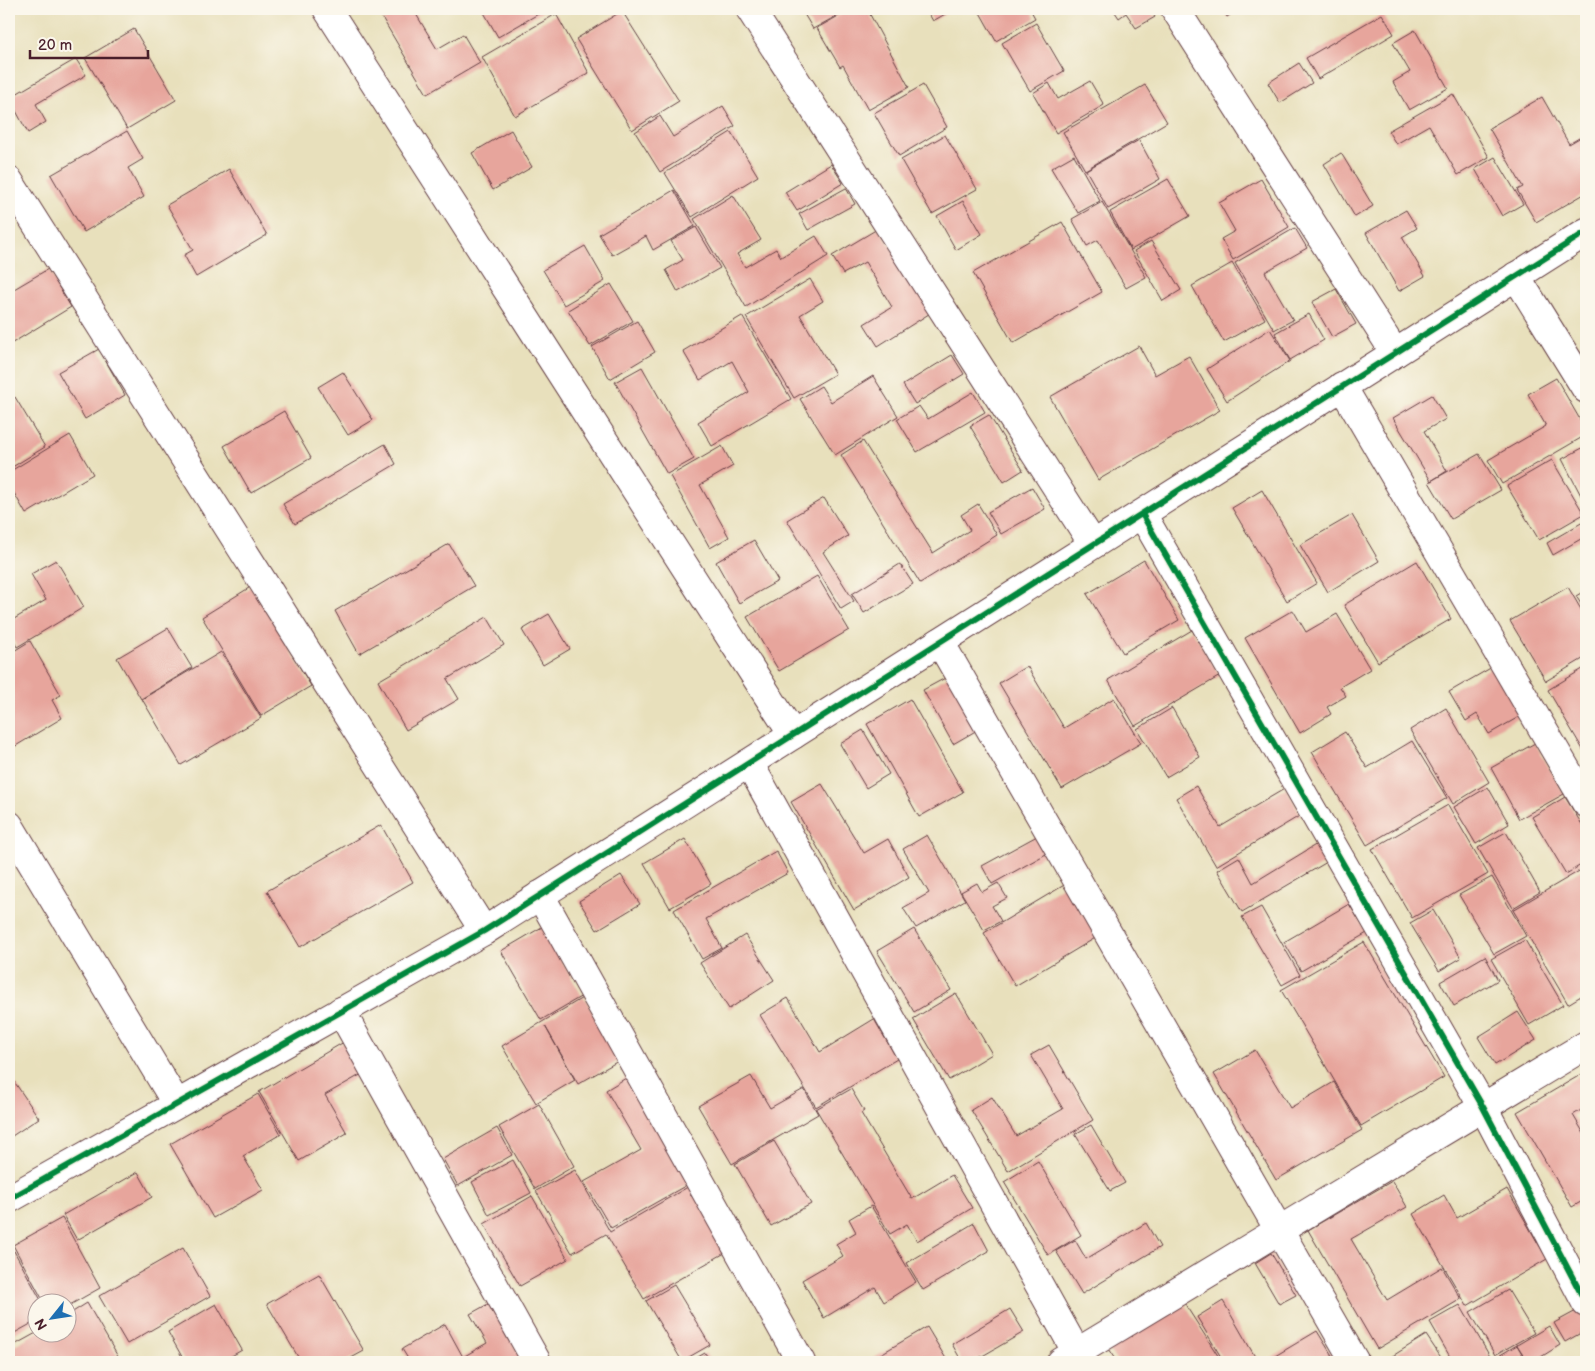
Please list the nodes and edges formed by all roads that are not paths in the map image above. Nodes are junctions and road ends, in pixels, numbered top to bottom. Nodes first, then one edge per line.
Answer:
1 (327, 9) edge
2 (750, 9) edge
3 (1174, 9) edge
4 (9, 182) edge
5 (1586, 232) edge
6 (1516, 276) junction
7 (1395, 353) junction
8 (1342, 386) junction
9 (1586, 389) edge
10 (1142, 514) junction
11 (1093, 544) junction
12 (940, 642) junction
13 (793, 735) junction
14 (749, 763) junction
15 (1586, 803) edge
16 (9, 825) edge
17 (540, 895) junction
18 (484, 931) junction
19 (341, 1011) junction
20 (1586, 1045) edge
21 (176, 1103) junction
22 (1483, 1107) junction
23 (9, 1199) edge
24 (1278, 1231) junction
25 (1586, 1304) edge
26 (1073, 1359) edge
27 (537, 1362) edge
28 (801, 1362) edge
29 (1355, 1362) edge

1 - 13 street
2 - 11 street
3 - 7 street
4 - 18 street
5 - 6 street
6 - 7 street
6 - 9 street
7 - 8 street
8 - 10 street
8 - 15 street
10 - 11 street
10 - 22 street
11 - 12 street
12 - 13 street
12 - 24 street
13 - 14 street
14 - 17 street
14 - 26 street
16 - 21 street
17 - 18 street
17 - 28 street
18 - 19 street
19 - 21 street
19 - 27 street
20 - 22 street
21 - 23 street
22 - 24 street
22 - 25 street
24 - 26 street
24 - 29 street

